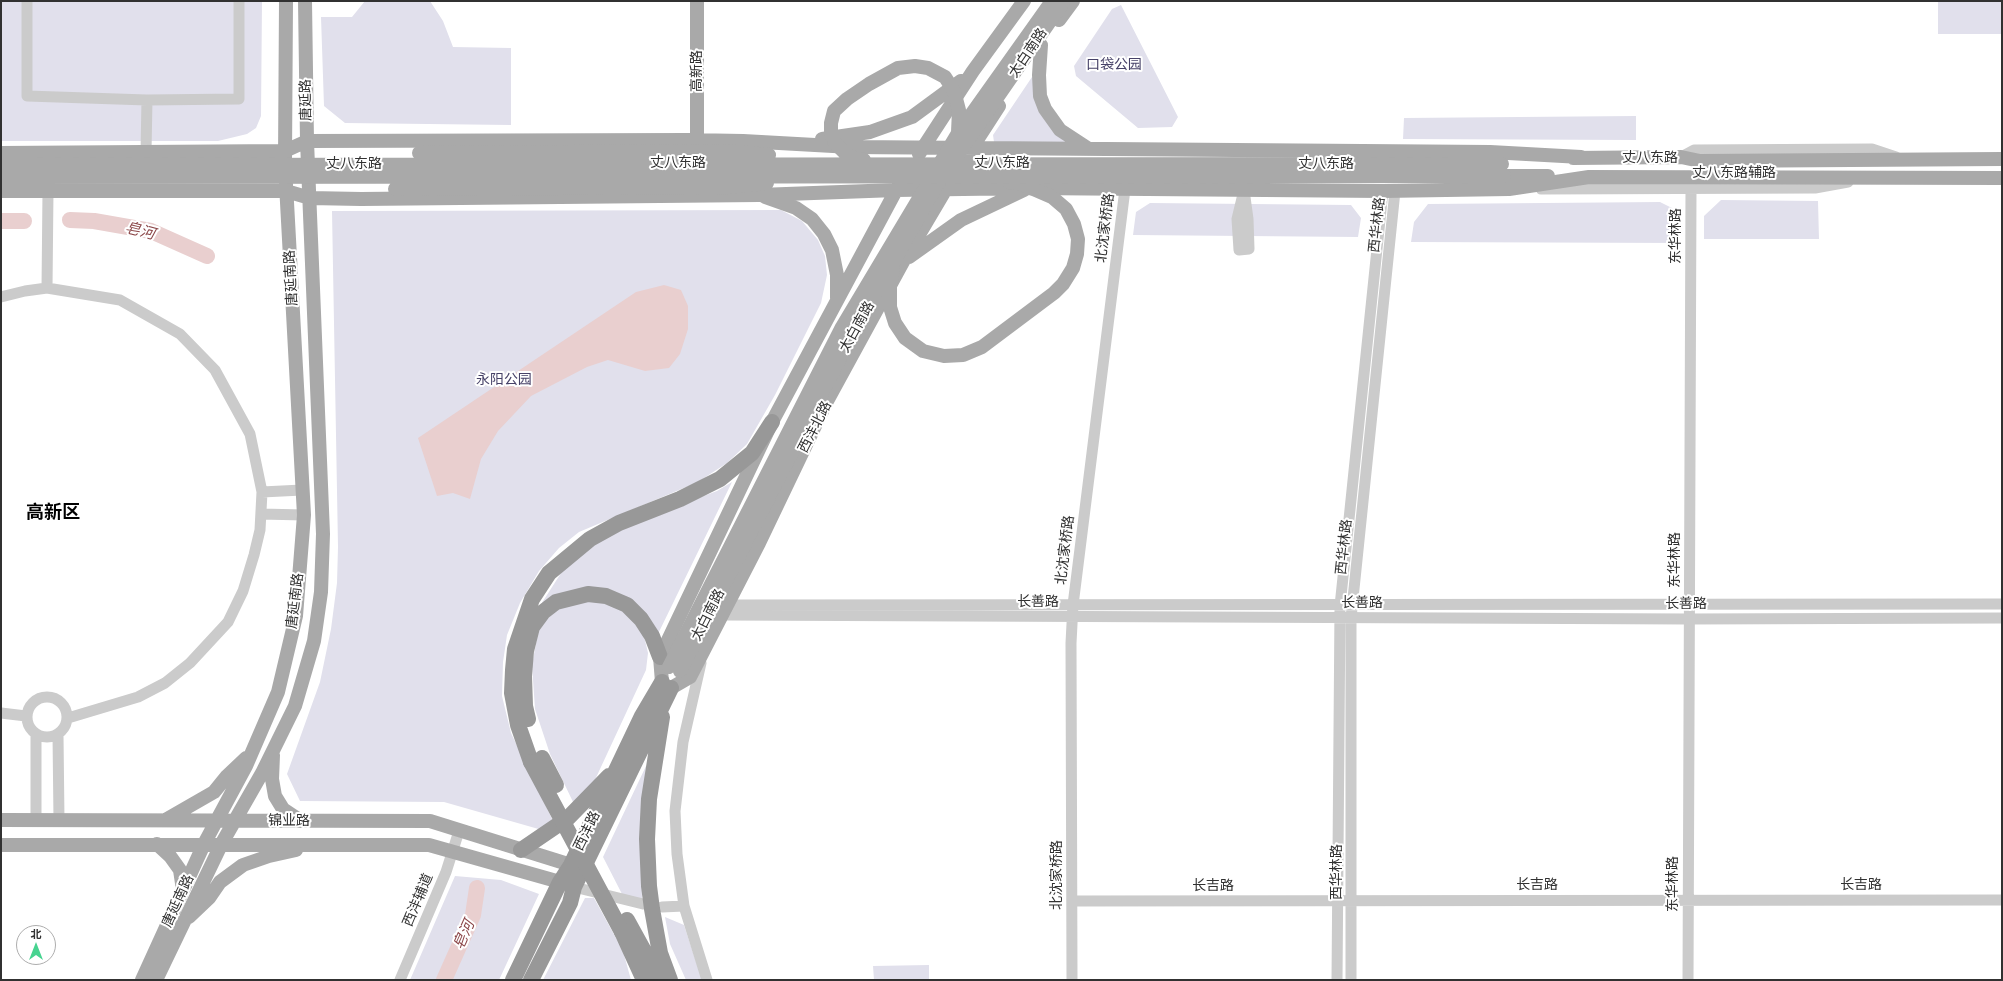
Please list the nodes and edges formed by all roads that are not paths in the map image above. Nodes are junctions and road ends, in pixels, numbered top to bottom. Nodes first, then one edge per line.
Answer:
1 (27, 1) edge
2 (239, 1) edge
3 (286, 1) edge
4 (305, 1) edge
5 (688, 1) edge
6 (697, 1) edge
7 (1024, 1) edge
8 (1052, 1) edge
9 (1064, 1) edge
10 (1072, 1) edge
11 (1041, 45) junction
12 (973, 71) junction
13 (147, 100) junction
14 (958, 132) junction
15 (306, 141) junction
16 (369, 141) junction
17 (693, 141) junction
18 (793, 144) junction
19 (923, 148) junction
20 (971, 148) junction
21 (1089, 149) junction
22 (1128, 150) junction
23 (285, 151) junction
24 (1, 153) edge
25 (146, 153) junction
26 (1582, 157) junction
27 (1682, 157) junction
28 (2002, 159) edge
29 (1902, 160) junction
30 (1700, 161) junction
31 (881, 163) junction
32 (1, 164) edge
33 (852, 169) junction
34 (1503, 170) junction
35 (1, 177) edge
36 (979, 177) junction
37 (1589, 177) junction
38 (1700, 177) junction
39 (2002, 178) edge
40 (1862, 179) junction
41 (1030, 188) junction
42 (946, 189) junction
43 (1125, 189) junction
44 (1509, 189) junction
45 (1691, 189) junction
46 (1, 190) edge
47 (896, 190) junction
48 (48, 191) junction
49 (1389, 191) junction
50 (286, 192) junction
51 (759, 194) junction
52 (310, 198) junction
53 (361, 199) junction
54 (899, 260) junction
55 (47, 288) junction
56 (1, 297) edge
57 (838, 299) junction
58 (772, 422) junction
59 (302, 490) junction
60 (262, 492) junction
61 (261, 514) junction
62 (304, 516) junction
63 (2002, 604) edge
64 (1073, 605) junction
65 (1689, 605) junction
66 (1340, 606) junction
67 (1353, 606) junction
68 (724, 610) junction
69 (1072, 617) junction
70 (1339, 618) junction
71 (1351, 618) junction
72 (2002, 618) edge
73 (1689, 620) junction
74 (704, 650) junction
75 (670, 665) junction
76 (666, 690) junction
77 (1, 713) edge
78 (26, 716) junction
79 (68, 718) junction
80 (36, 735) junction
81 (58, 735) junction
82 (274, 749) junction
83 (252, 752) junction
84 (537, 760) junction
85 (618, 766) junction
86 (1, 820) edge
87 (36, 820) junction
88 (60, 820) junction
89 (163, 820) junction
90 (217, 820) junction
91 (236, 820) junction
92 (286, 821) junction
93 (301, 821) junction
94 (459, 831) junction
95 (222, 843) junction
96 (157, 844) junction
97 (204, 844) junction
98 (286, 844) junction
99 (323, 844) junction
100 (1, 845) edge
101 (522, 850) junction
102 (452, 852) junction
103 (571, 865) junction
104 (567, 884) junction
105 (183, 890) junction
106 (1337, 900) junction
107 (1352, 900) junction
108 (1688, 900) junction
109 (2002, 900) edge
110 (1072, 901) junction
111 (643, 904) dead end
112 (684, 906) junction
113 (662, 907) dead end
114 (183, 922) junction
115 (624, 926) junction
116 (142, 980) edge
117 (156, 980) edge
118 (400, 980) edge
119 (513, 980) edge
120 (531, 980) edge
121 (644, 980) edge
122 (660, 980) edge
123 (670, 980) edge
124 (707, 980) edge
125 (1072, 980) edge
126 (1337, 980) edge
127 (1351, 980) edge
128 (1688, 980) edge

1 - 13 street
2 - 13 street
3 - 23 main road, 唐延路
4 - 15 main road, 唐延路
5 - 17 main road, 高新路
6 - 17 main road, 高新路
7 - 12 main road
8 - 14 main road, 太白南路, bridge
9 - 54 main road, 太白南路, bridge
10 - 11 main road, 太白南路
11 - 20 main road, 太白南路
11 - 21 main road
12 - 18 main road
12 - 19 main road
13 - 25 street
14 - 31 main road, bridge
14 - 75 main road, 太白南路, bridge
15 - 16 main road
15 - 23 main road
15 - 52 main road, 唐延路
16 - 17 main road
16 - 33 main road, bridge
17 - 18 main road
18 - 19 main road
19 - 20 main road
19 - 47 main road
20 - 21 main road
20 - 42 main road, 西沣北路
21 - 22 main road
22 - 26 main road
22 - 43 street, 北沈家桥路
23 - 25 main road
23 - 50 main road, 唐延路
24 - 25 main road
26 - 27 main road, 丈八东路
26 - 34 main road, 丈八东路
27 - 29 street, 丈八东路辅路
27 - 30 main road, 丈八东路
28 - 29 main road, 丈八东路
29 - 30 main road, 丈八东路
30 - 38 street
31 - 33 main road, 丈八东路, bridge
31 - 34 main road, 丈八东路, bridge
32 - 33 main road, 丈八东路, bridge
33 - 35 main road, 丈八东路, bridge
33 - 36 main road, 丈八东路, bridge
33 - 53 main road, bridge
34 - 36 main road, 丈八东路, bridge
34 - 37 main road, 丈八东路
36 - 54 main road, bridge
37 - 38 main road, 丈八东路
37 - 44 main road, 丈八东路
38 - 40 main road, 丈八东路
39 - 40 main road, 丈八东路
40 - 45 street, 丈八东路辅路
41 - 42 main road, 丈八东路
41 - 43 main road, 丈八东路
41 - 54 main road
42 - 47 main road, 丈八东路
42 - 54 main road, 西沣北路
43 - 49 main road, 丈八东路
43 - 64 street, 北沈家桥路
44 - 45 street, 丈八东路辅路
44 - 49 main road, 丈八东路
45 - 65 street, 东华林路
46 - 48 main road
47 - 51 main road, 丈八东路
47 - 57 main road
48 - 50 main road
48 - 55 street
49 - 66 street, 西华林路
49 - 67 street, 西华林路
50 - 52 main road
50 - 59 main road, 唐延南路
51 - 53 main road, 丈八东路
51 - 57 main road
52 - 53 main road, 丈八东路
52 - 82 main road, 唐延南路
54 - 68 main road, 西沣北路
54 - 75 main road, 太白南路, bridge
55 - 56 street
55 - 60 street
57 - 58 main road
58 - 75 main road
58 - 84 highway
59 - 60 street
59 - 62 main road, 唐延南路
60 - 61 street
61 - 62 street
61 - 79 street
62 - 83 main road, 唐延南路
63 - 65 street, 长善路
64 - 66 street, 长善路
64 - 68 street, 长善路
64 - 69 street, 北沈家桥路
65 - 67 street, 长善路
65 - 73 street, 东华林路
66 - 67 street, 长善路
66 - 70 street, 西华林路
67 - 71 street, 西华林路
68 - 69 street, 长善路
68 - 74 main road, 西沣北路
69 - 70 street, 长善路
69 - 110 street, 北沈家桥路
70 - 71 street, 长善路
70 - 106 street, 西华林路
71 - 73 street, 长善路
71 - 107 street, 西华林路
72 - 73 street, 长善路
73 - 108 street, 东华林路
74 - 76 main road, 西沣北路
74 - 112 street
75 - 76 main road
75 - 76 main road
75 - 84 highway
76 - 85 highway, 西沣路
76 - 104 highway, 西沣路
76 - 123 highway
77 - 78 street
78 - 79 street
78 - 80 street
79 - 81 street
80 - 81 street
80 - 87 street
81 - 88 street
82 - 91 main road, 唐延南路
82 - 93 main road
83 - 89 main road
83 - 90 main road, 唐延南路
84 - 115 highway, bridge
85 - 101 highway
85 - 103 highway, 西沣路
86 - 87 main road, 锦业路
87 - 88 main road, 锦业路
88 - 89 main road, 锦业路
89 - 90 main road, 锦业路
90 - 91 main road, 锦业路
90 - 97 main road, 唐延南路
91 - 92 main road, 锦业路
91 - 95 main road, 唐延南路
92 - 93 main road, 锦业路
92 - 98 main road
93 - 94 main road, 锦业路
94 - 101 main road, 锦业路
94 - 102 street, 西沣辅道
95 - 97 main road, 锦业路
95 - 98 main road, 锦业路
95 - 114 main road, 唐延南路
96 - 97 main road, 锦业路
96 - 100 main road, 锦业路
96 - 105 main road
97 - 105 main road, 唐延南路
98 - 99 main road, 锦业路
99 - 102 main road, 锦业路
99 - 114 main road
101 - 103 main road, 锦业路
102 - 104 main road, 锦业路
102 - 118 street, 西沣辅道
103 - 104 highway, 西沣路
104 - 111 street
104 - 119 highway, 西沣路
104 - 120 highway, 西沣路
105 - 116 main road, 唐延南路
106 - 107 street, 长吉路
106 - 110 street, 长吉路
106 - 126 street, 西华林路
107 - 108 street, 长吉路
107 - 127 street, 西华林路
108 - 109 street, 长吉路
108 - 128 street, 东华林路
110 - 125 street, 北沈家桥路
112 - 113 street
112 - 124 street
114 - 117 main road, 唐延南路
115 - 121 highway
115 - 122 highway

